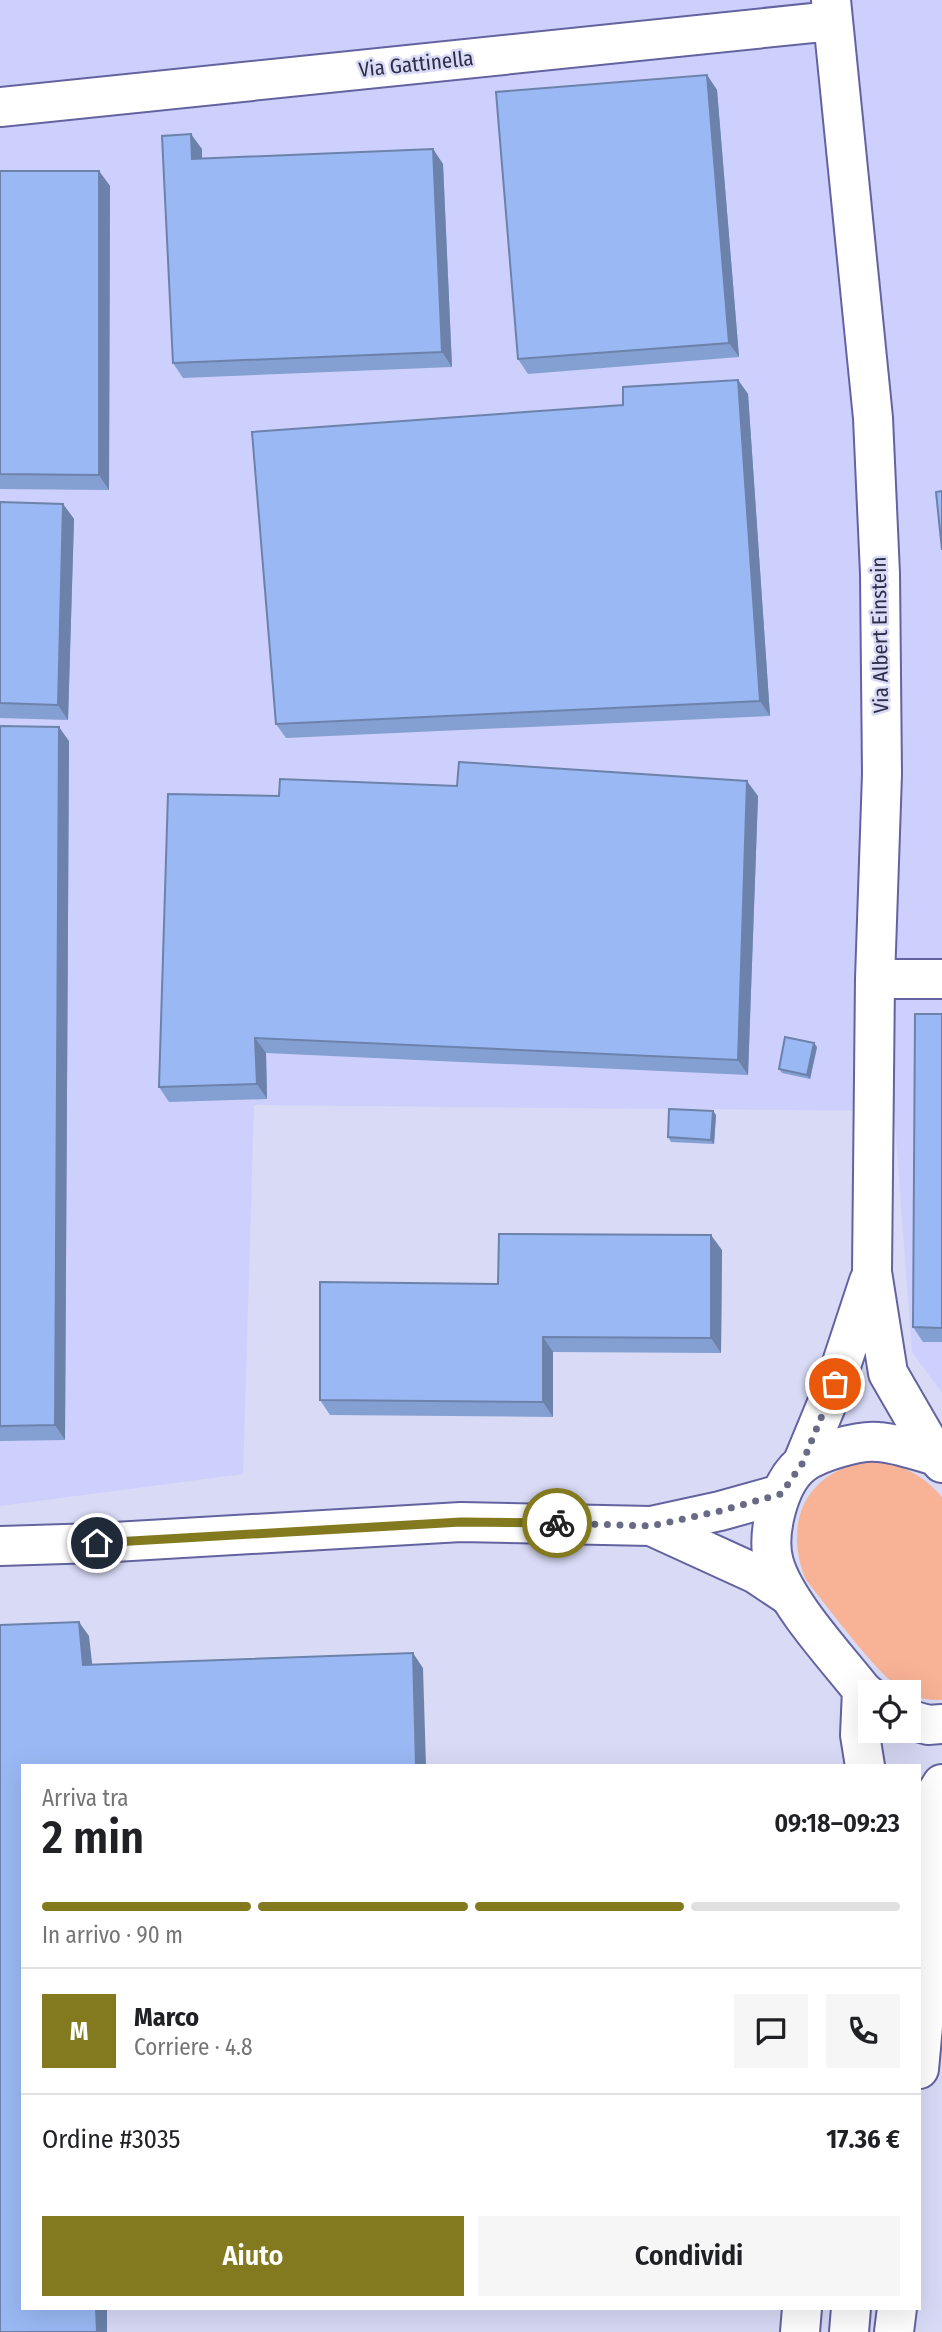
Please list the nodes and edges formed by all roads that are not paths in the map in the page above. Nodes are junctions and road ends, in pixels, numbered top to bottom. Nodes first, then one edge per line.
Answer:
1 (831, 11) edge
2 (0, 107) edge
3 (875, 979) junction
4 (942, 979) edge
5 (872, 1272) junction
6 (939, 1460) edge
7 (791, 1479) junction
8 (651, 1526) junction
9 (0, 1546) edge
10 (789, 1596) junction
11 (858, 1684) edge
12 (921, 1724) edge
13 (942, 1724) edge
14 (942, 1784) edge
15 (942, 1823) edge
16 (921, 1829) edge
17 (921, 2048) edge
18 (802, 2310) edge
19 (850, 2310) edge
20 (897, 2310) edge
21 (800, 2332) edge
22 (849, 2332) edge
23 (894, 2332) edge

1 - 2 street, Via Gattinella
1 - 3 street, Via Albert Einstein
3 - 4 street
3 - 5 street, Via Albert Einstein
5 - 6 street, Via Albert Einstein
5 - 7 street, Via Albert Einstein
6 - 7 street
7 - 8 street
7 - 10 street, Via Albert Einstein
8 - 9 street
8 - 10 street
10 - 11 street
12 - 13 street
14 - 16 street
15 - 17 street
18 - 21 street
19 - 22 street
20 - 23 street

